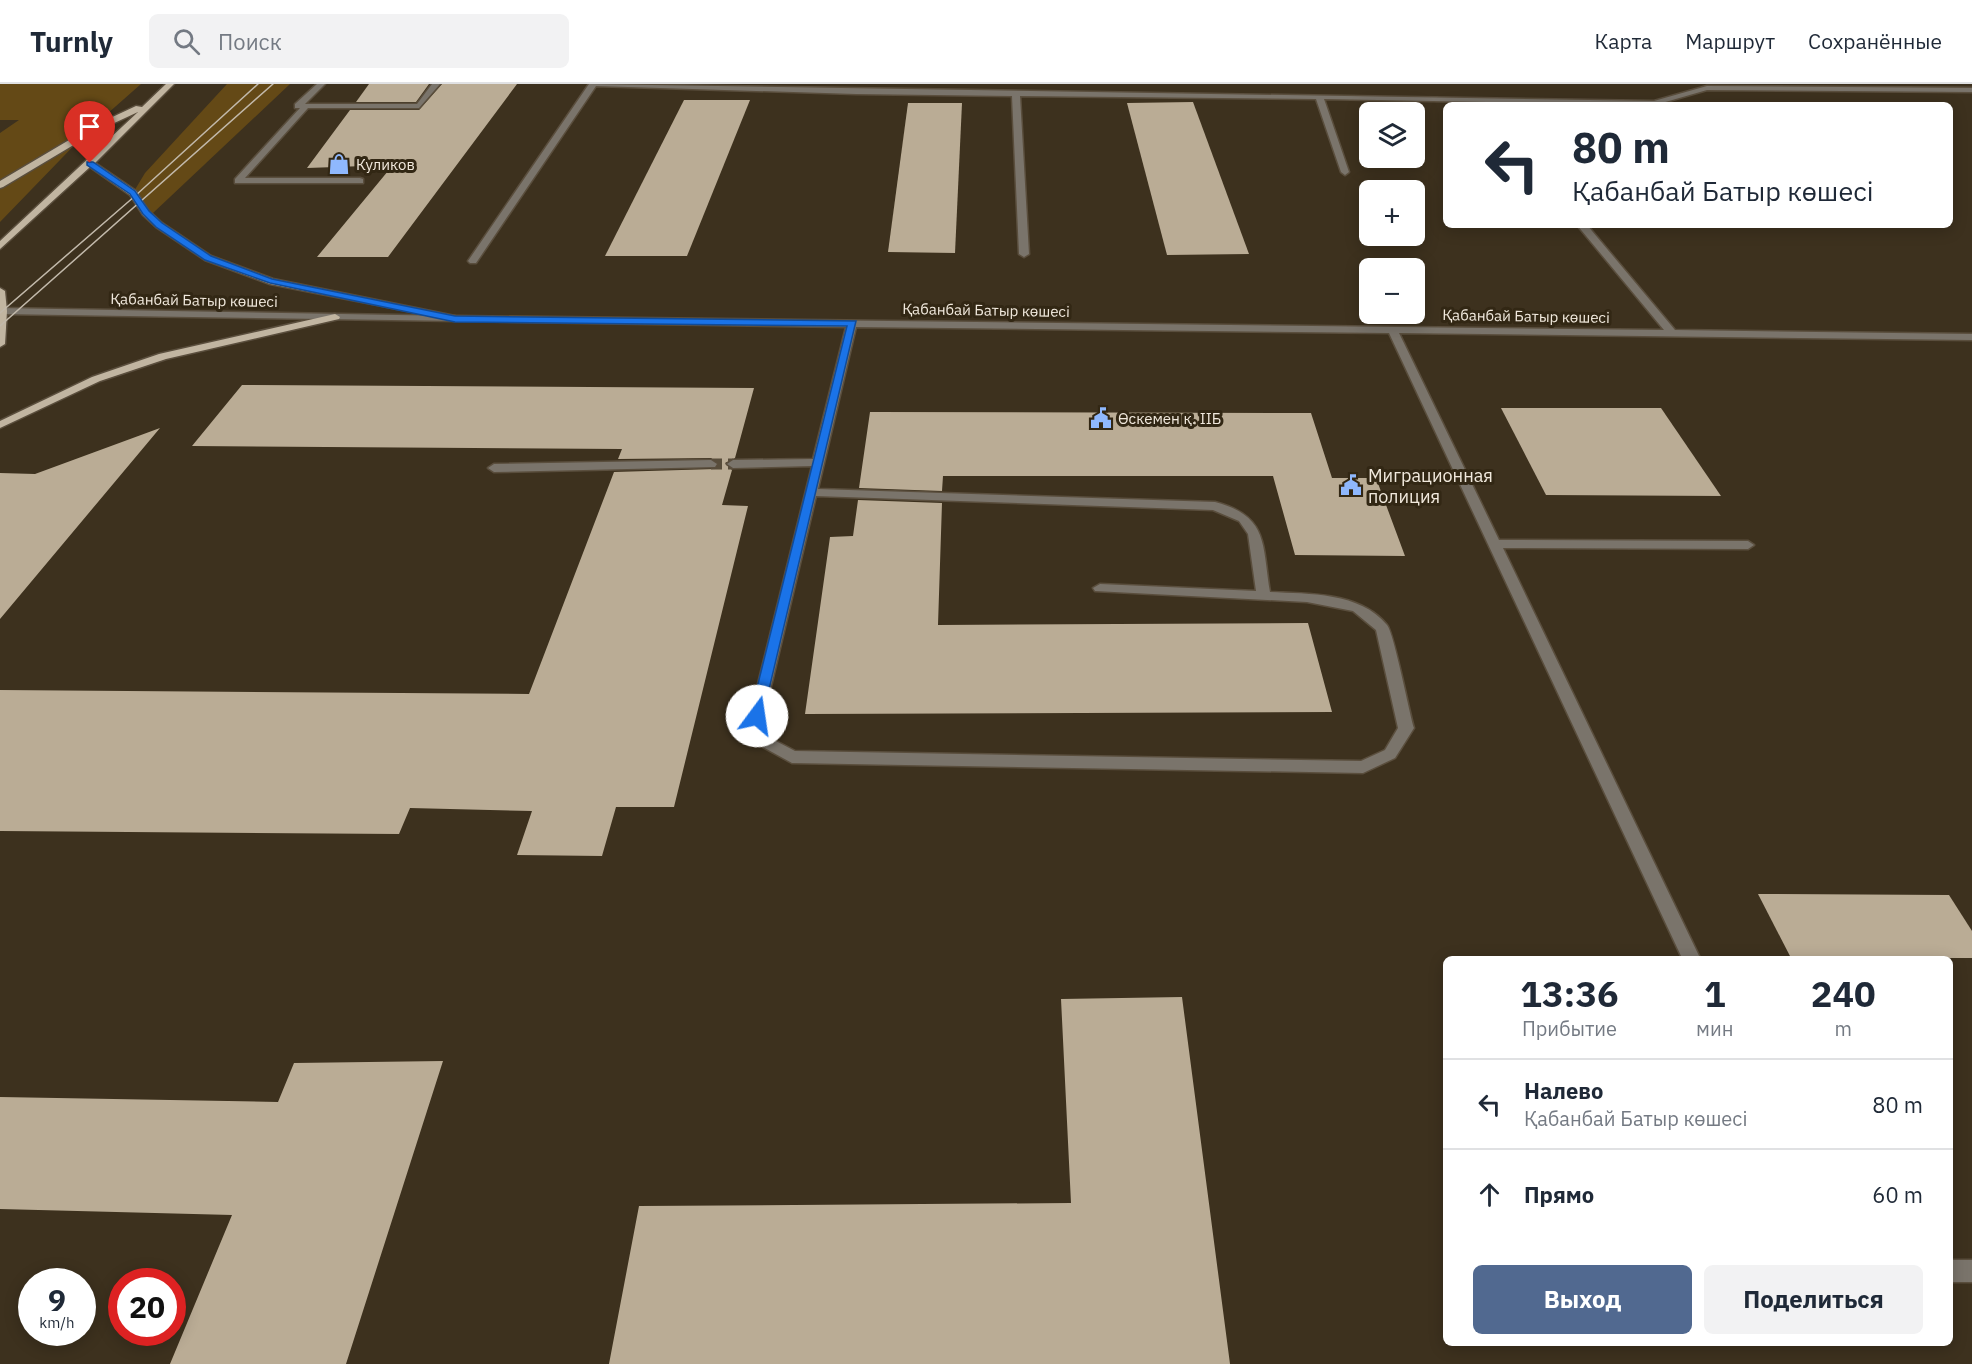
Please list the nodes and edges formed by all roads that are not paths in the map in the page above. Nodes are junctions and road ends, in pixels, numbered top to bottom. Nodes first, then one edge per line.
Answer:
1 (170, 84) edge
2 (321, 84) edge
3 (436, 84) edge
4 (593, 84) edge
5 (598, 84) edge
6 (865, 84) edge
7 (1959, 90) junction
8 (1972, 90) edge
9 (856, 92) junction
10 (1016, 94) junction
11 (1319, 97) junction
12 (1972, 99) edge
13 (1598, 102) edge
14 (1658, 102) edge
15 (150, 103) junction
16 (306, 106) junction
17 (90, 163) junction
18 (1345, 172) dead end
19 (360, 181) dead end
20 (0, 185) edge
21 (1584, 228) edge
22 (0, 246) edge
23 (1024, 254) dead end
24 (473, 261) dead end
25 (0, 291) edge
26 (1, 311) edge
27 (335, 317) junction
28 (455, 319) junction
29 (852, 323) junction
30 (1392, 329) junction
31 (1672, 333) junction
32 (1972, 337) edge
33 (0, 344) edge
34 (0, 424) edge
35 (818, 462) junction
36 (711, 464) tunnel mouth
37 (733, 464) tunnel mouth
38 (494, 468) dead end
39 (812, 492) junction
40 (1494, 544) junction
41 (1748, 545) dead end
42 (1100, 588) dead end
43 (1264, 596) junction
44 (1690, 956) edge
45 (1953, 1270) edge
46 (1972, 1270) edge

1 - 15 main road
2 - 16 street
3 - 16 street
4 - 24 street
5 - 9 street
6 - 9 street
7 - 8 street
7 - 12 street
7 - 14 street
9 - 10 street
10 - 11 street
10 - 23 street
11 - 13 street
11 - 18 street
15 - 17 main road
15 - 20 main road
16 - 19 street
17 - 22 main road
17 - 28 main road
21 - 31 street
25 - 26 main road
26 - 27 street, Қабанбай Батыр көшесі
26 - 33 main road
27 - 28 street, Қабанбай Батыр көшесі
27 - 34 main road
28 - 29 street, Қабанбай Батыр көшесі
29 - 30 street, Қабанбай Батыр көшесі
29 - 35 street
30 - 31 street, Қабанбай Батыр көшесі
30 - 40 street
31 - 32 street, Қабанбай Батыр көшесі
35 - 37 street
35 - 39 street
36 - 38 street
39 - 43 street
39 - 43 street
40 - 41 street
40 - 44 street
42 - 43 street
45 - 46 street

